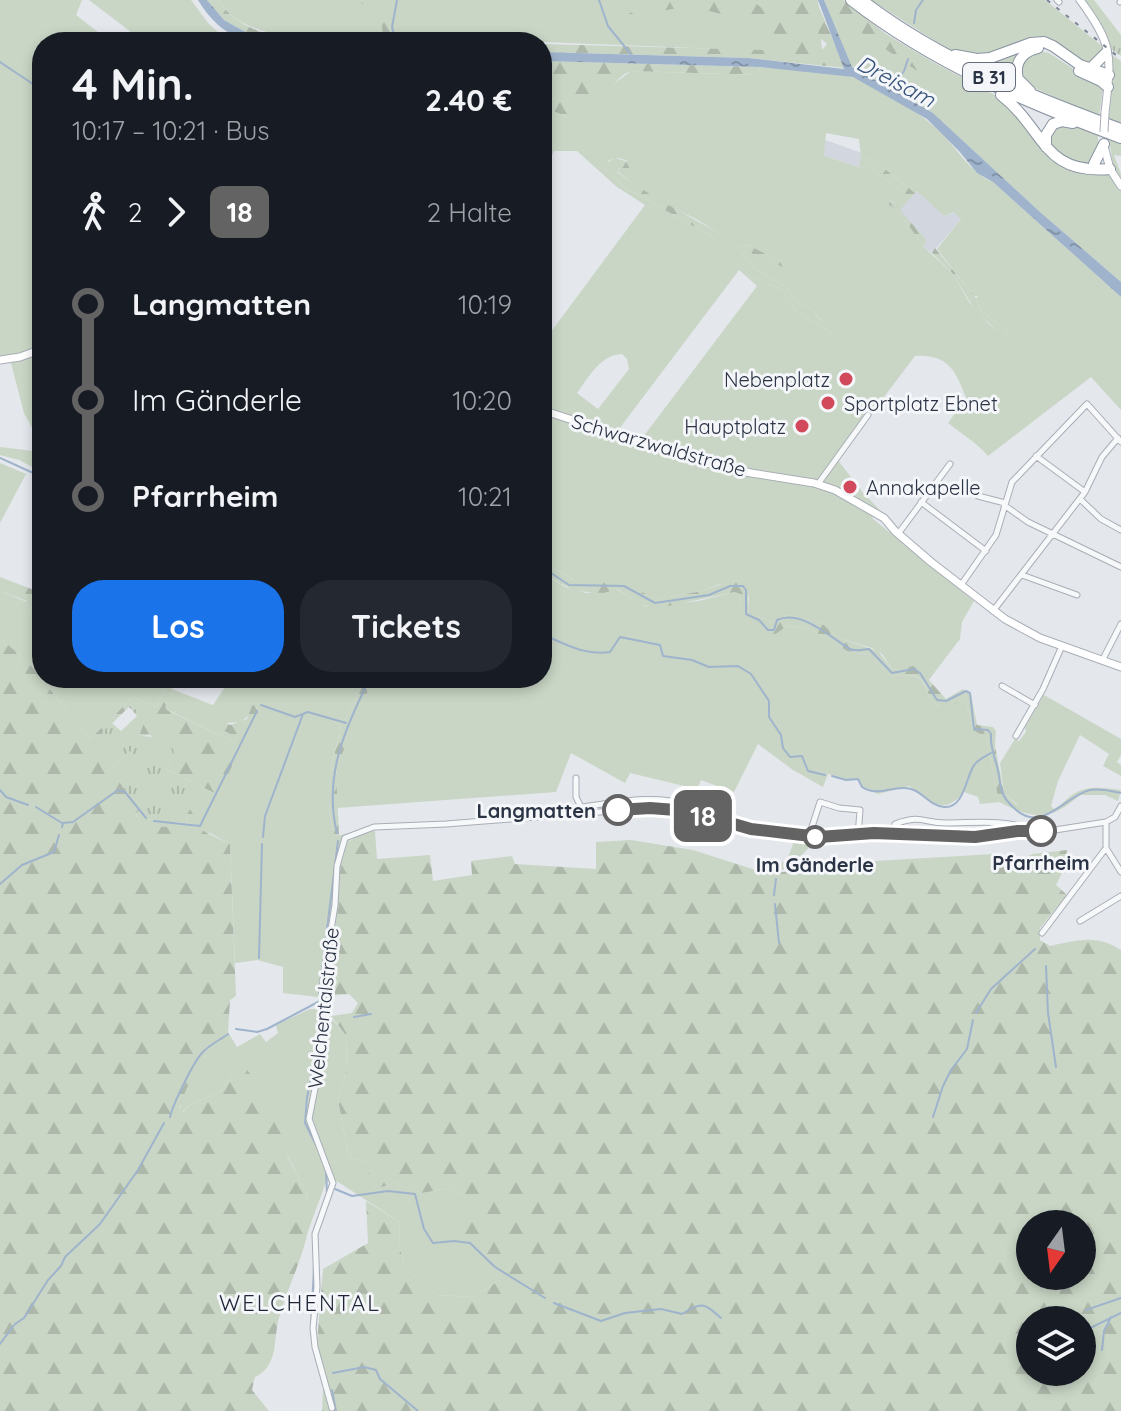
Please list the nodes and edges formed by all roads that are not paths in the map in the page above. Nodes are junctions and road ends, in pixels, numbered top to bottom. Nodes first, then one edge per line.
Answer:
1 (851, 0) edge
2 (862, 0) edge
3 (1080, 0) edge
4 (935, 49) junction
5 (1107, 50) junction
6 (1091, 72) junction
7 (1109, 75) junction
8 (986, 84) junction
9 (1108, 87) junction
10 (1045, 101) junction
11 (1092, 127) junction
12 (1121, 129) edge
13 (1121, 138) edge
14 (1104, 144) junction
15 (1046, 147) junction
16 (1094, 164) junction
17 (1109, 166) junction
18 (1082, 168) junction
19 (1121, 186) edge
20 (32, 353) edge
21 (0, 360) edge
22 (552, 413) edge
23 (868, 415) dead end
24 (1119, 440) edge
25 (1036, 456) junction
26 (950, 464) dead end
27 (818, 484) junction
28 (1085, 492) junction
29 (978, 496) dead end
30 (1080, 499) junction
31 (921, 502) junction
32 (1005, 504) junction
33 (1121, 530) edge
34 (897, 532) junction
35 (1052, 535) junction
36 (986, 551) junction
37 (1121, 567) edge
38 (1022, 575) junction
39 (961, 585) junction
40 (1077, 595) dead end
41 (993, 611) junction
42 (1121, 624) edge
43 (1062, 646) junction
44 (1103, 659) junction
45 (1121, 667) edge
46 (1002, 686) dead end
47 (1035, 705) junction
48 (1016, 736) dead end
49 (576, 778) dead end
50 (1121, 806) edge
51 (582, 811) junction
52 (1106, 822) junction
53 (1035, 831) junction
54 (892, 833) junction
55 (858, 836) junction
56 (808, 837) junction
57 (1106, 848) junction
58 (1121, 872) edge
59 (1121, 896) edge
60 (1080, 921) dead end
61 (1042, 933) dead end
62 (332, 1408) dead end

1 - 8 highway, B 31
2 - 4 highway, B 31
3 - 5 main road
4 - 6 highway
4 - 10 highway, B 31
5 - 6 highway
5 - 7 main road
6 - 7 highway
6 - 9 highway
6 - 10 highway
7 - 9 main road
8 - 11 highway, B 31
8 - 15 highway
9 - 14 main road, bridge
10 - 12 highway, B 31
11 - 13 highway, B 31
11 - 15 highway, B 31
14 - 16 highway
14 - 17 main road
15 - 18 highway
16 - 17 highway
16 - 18 highway
17 - 18 highway
17 - 19 main road
20 - 21 main road
22 - 27 main road, Schwarzwaldstraße
23 - 27 street
24 - 25 street
24 - 28 street
25 - 28 street
25 - 32 street
26 - 31 street
27 - 34 main road, Schwarzwaldstraße
28 - 30 street
29 - 32 street
30 - 33 street
30 - 35 street
31 - 34 street
31 - 36 street
32 - 35 street
32 - 36 street
34 - 39 main road, Schwarzwaldstraße
35 - 37 street
35 - 38 street
36 - 39 street
38 - 40 street
38 - 41 street
39 - 41 main road, Schwarzwaldstraße
41 - 43 main road, Schwarzwaldstraße
42 - 44 street
43 - 44 main road, Schwarzwaldstraße
43 - 47 street
44 - 45 main road, Schwarzwaldstraße
46 - 47 street
47 - 48 street
49 - 51 street
50 - 52 street
51 - 56 street
51 - 62 street, Welchentalstraße
52 - 53 street
52 - 57 street
53 - 54 street
53 - 54 street
54 - 55 street
55 - 56 street
55 - 56 street
57 - 58 street
57 - 61 street
59 - 60 street

